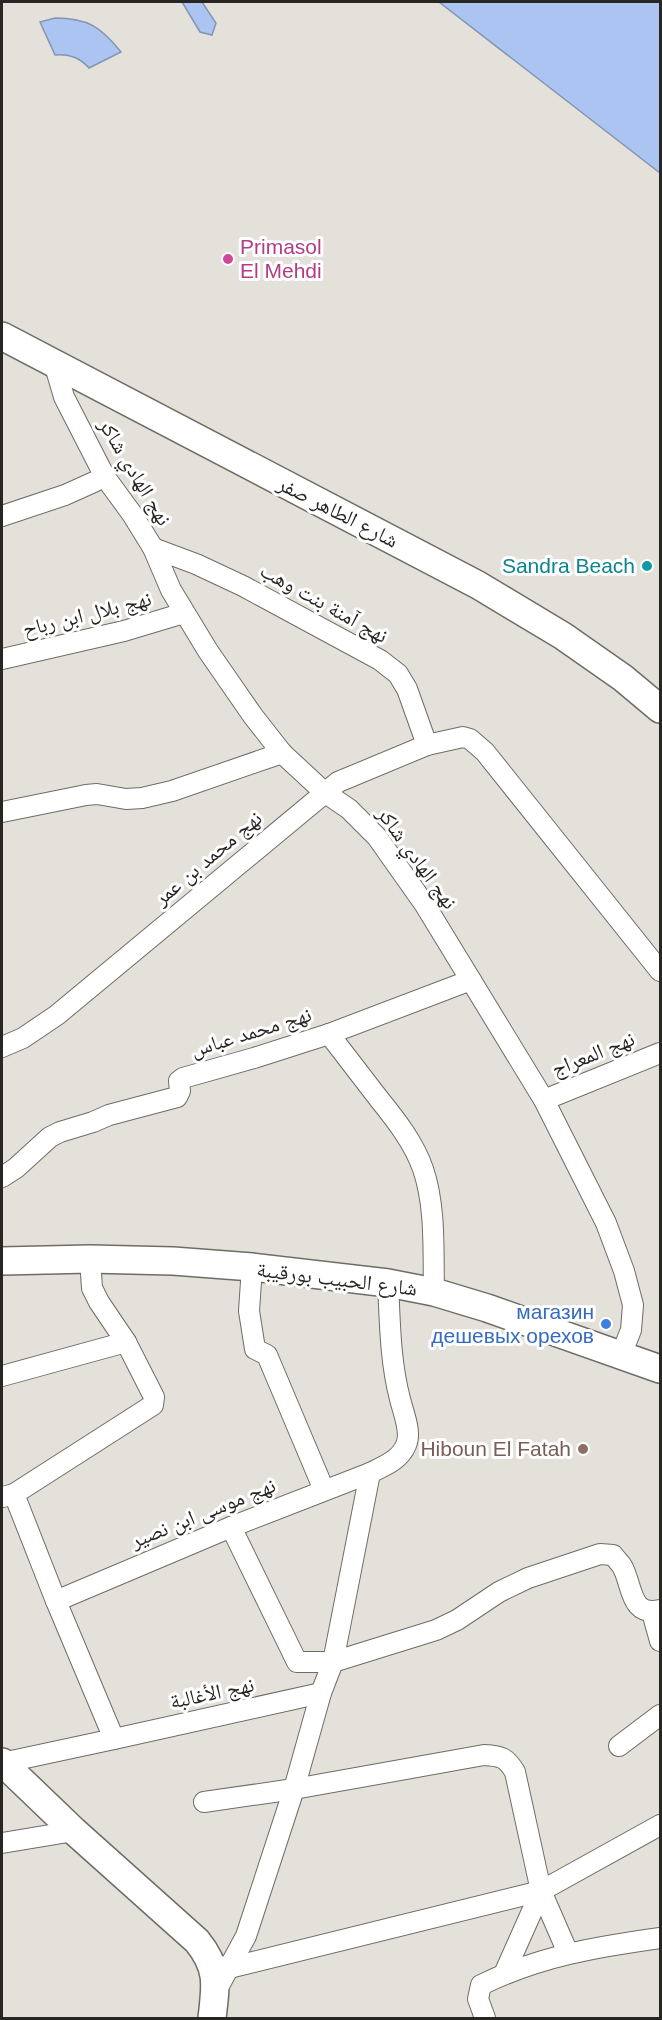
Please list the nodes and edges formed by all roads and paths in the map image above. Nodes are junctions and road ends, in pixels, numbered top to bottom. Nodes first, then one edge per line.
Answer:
1 (2, 322) edge
2 (10, 341) edge
3 (55, 366) junction
4 (105, 477) junction
5 (2, 516) edge
6 (153, 548) junction
7 (184, 613) junction
8 (2, 659) edge
9 (660, 709) edge
10 (427, 746) junction
11 (282, 753) junction
12 (324, 792) junction
13 (2, 812) edge
14 (660, 971) edge
15 (471, 980) junction
16 (329, 1034) junction
17 (2, 1047) edge
18 (660, 1053) edge
19 (544, 1100) junction
20 (2, 1177) edge
21 (90, 1259) junction
22 (2, 1261) edge
23 (252, 1267) junction
24 (388, 1283) junction
25 (434, 1292) junction
26 (126, 1342) junction
27 (621, 1355) junction
28 (660, 1369) edge
29 (2, 1376) edge
30 (370, 1473) junction
31 (324, 1490) junction
32 (8, 1495) edge
33 (231, 1527) junction
34 (56, 1601) junction
35 (656, 1611) edge
36 (660, 1641) edge
37 (333, 1662) junction
38 (321, 1694) junction
39 (660, 1715) edge
40 (114, 1739) junction
41 (619, 1746) dead end
42 (2, 1762) edge
43 (294, 1789) junction
44 (204, 1802) dead end
45 (660, 1825) edge
46 (74, 1831) junction
47 (2, 1843) edge
48 (541, 1891) junction
49 (660, 1938) edge
50 (568, 1953) junction
51 (220, 1966) junction
52 (504, 1974) junction
53 (214, 2006) edge
54 (201, 2019) edge
55 (485, 2019) edge

1 - 2 main road
2 - 3 main road, شارع الطاهر صفر
3 - 4 street, نهج الهادي شاكر
3 - 9 main road, شارع الطاهر صفر
4 - 5 street
4 - 6 street, نهج الهادي شاكر
6 - 7 street, نهج الهادي شاكر
6 - 10 street, نهج آمنة بنت وهب
7 - 8 street, نهج بلال ابن رباح
7 - 11 street, نهج الهادي شاكر
10 - 12 street, نهج محمد بن عمر
10 - 14 street, نهج محمد بن عمر
11 - 12 street, نهج الهادي شاكر
11 - 13 street
12 - 15 street, نهج الهادي شاكر
12 - 17 street, نهج محمد بن عمر
15 - 16 street, نهج محمد عباس
15 - 19 street, نهج الهادي شاكر
16 - 20 street, نهج محمد عباس
16 - 25 street
18 - 19 street, نهج المعراج
19 - 27 street, نهج الهادي شاكر
21 - 22 main road, شارع الحبيب بورقيبة
21 - 23 main road, شارع الحبيب بورقيبة
21 - 26 street
23 - 24 main road, شارع الحبيب بورقيبة
23 - 31 street
24 - 25 main road, شارع الحبيب بورقيبة
24 - 30 street, نهج موسى ابن نصير
25 - 27 main road, شارع الحبيب بورقيبة
26 - 29 street
26 - 32 street
27 - 28 main road, شارع الحبيب بورقيبة
30 - 31 street, نهج موسى ابن نصير
30 - 37 street
31 - 33 street, نهج موسى ابن نصير
32 - 34 street
33 - 34 street, نهج موسى ابن نصير
33 - 37 street
34 - 40 street
35 - 36 street
35 - 37 street
37 - 38 street
38 - 40 street, نهج الأغالبة
38 - 43 street
39 - 41 street
40 - 42 street, نهج الأغالبة
42 - 46 main road
43 - 44 street
43 - 48 street
43 - 51 street
45 - 48 street
46 - 47 street
46 - 51 main road
48 - 50 street
48 - 51 street
48 - 52 street
49 - 50 street
50 - 52 street
51 - 53 main road
52 - 55 street
53 - 54 main road

